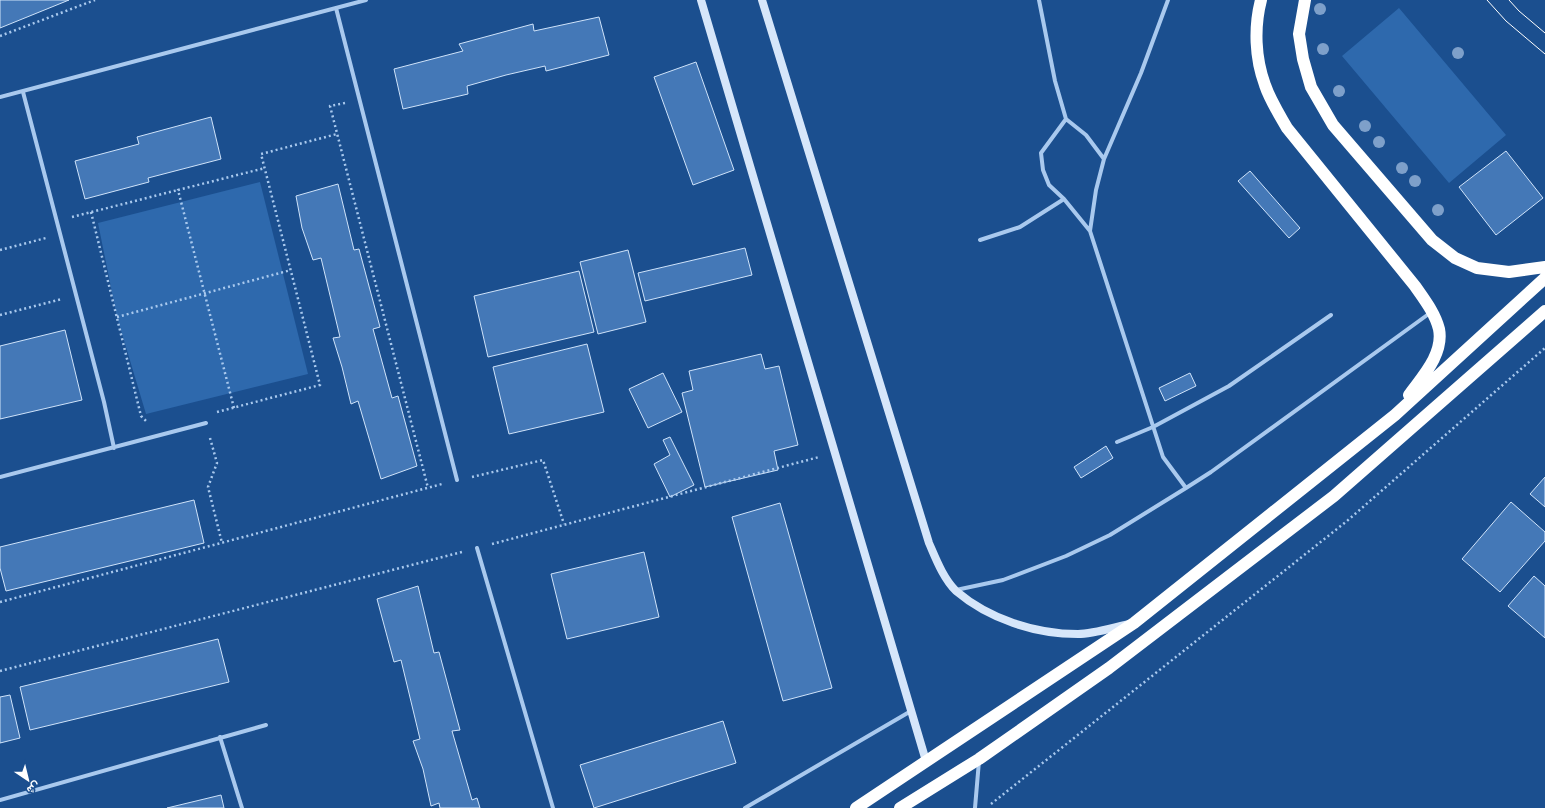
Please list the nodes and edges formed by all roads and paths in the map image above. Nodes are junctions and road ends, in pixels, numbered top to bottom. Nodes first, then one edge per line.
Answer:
1 (95, 0) edge
2 (366, 0) edge
3 (701, 0) edge
4 (762, 0) edge
5 (1039, 0) edge
6 (1168, 0) edge
7 (1261, 0) edge
8 (1305, 0) edge
9 (336, 8) junction
10 (0, 36) edge
11 (23, 92) junction
12 (0, 97) edge
13 (359, 100) junction
14 (1066, 119) junction
15 (337, 134) junction
16 (1104, 158) junction
17 (265, 168) junction
18 (178, 190) junction
19 (1064, 199) junction
20 (91, 212) junction
21 (56, 221) junction
22 (1090, 230) junction
23 (60, 235) junction
24 (980, 240) dead end
25 (0, 250) edge
26 (1545, 267) edge
27 (291, 270) junction
28 (1545, 278) edge
29 (204, 293) junction
30 (76, 296) junction
31 (1545, 311) edge
32 (1432, 312) junction
33 (0, 315) edge
34 (1331, 315) dead end
35 (117, 316) junction
36 (1545, 348) edge
37 (234, 408) junction
38 (1394, 415) junction
39 (154, 423) dead end
40 (206, 423) junction
41 (1153, 427) junction
42 (1117, 442) dead end
43 (114, 448) junction
44 (835, 453) junction
45 (0, 477) edge
46 (457, 480) junction
47 (428, 488) junction
48 (1186, 488) junction
49 (564, 524) junction
50 (222, 543) junction
51 (477, 548) junction
52 (956, 590) junction
53 (0, 602) edge
54 (1134, 623) junction
55 (0, 671) edge
56 (911, 710) junction
57 (266, 725) dead end
58 (220, 738) junction
59 (979, 759) junction
60 (926, 761) junction
61 (0, 800) edge
62 (242, 808) edge
63 (553, 808) edge
64 (746, 808) edge
65 (856, 808) edge
66 (900, 808) edge
67 (975, 808) edge
68 (986, 808) edge

1 - 10 path
2 - 9 street
3 - 44 street
4 - 52 street
5 - 14 street
6 - 16 street
7 - 32 highway
8 - 26 highway
9 - 11 street
9 - 13 street
11 - 12 street
11 - 21 street
13 - 15 path
13 - 46 street
14 - 16 street
14 - 19 street
15 - 17 path
15 - 47 path
16 - 22 street
17 - 18 path
17 - 27 path
18 - 20 path
18 - 29 path
19 - 22 street
19 - 24 street
20 - 21 path
20 - 35 path
21 - 23 street
22 - 41 street
23 - 25 path
23 - 30 street
27 - 29 path
27 - 37 path
28 - 38 highway
29 - 35 path
29 - 37 path
30 - 33 path
30 - 43 street
31 - 59 highway
32 - 38 highway
32 - 48 street
34 - 41 street
35 - 39 path
36 - 68 path
37 - 40 path
38 - 54 highway
40 - 43 street
40 - 50 path
41 - 42 street
41 - 48 street
43 - 45 street
44 - 49 path
44 - 56 street
46 - 47 path
46 - 49 path
47 - 50 path
48 - 52 street
49 - 51 path
50 - 53 path
51 - 55 path
51 - 63 street
52 - 54 street
54 - 60 highway
56 - 60 street
56 - 64 street
57 - 58 street
58 - 61 street
58 - 62 street
59 - 66 highway
59 - 67 street
60 - 65 highway

